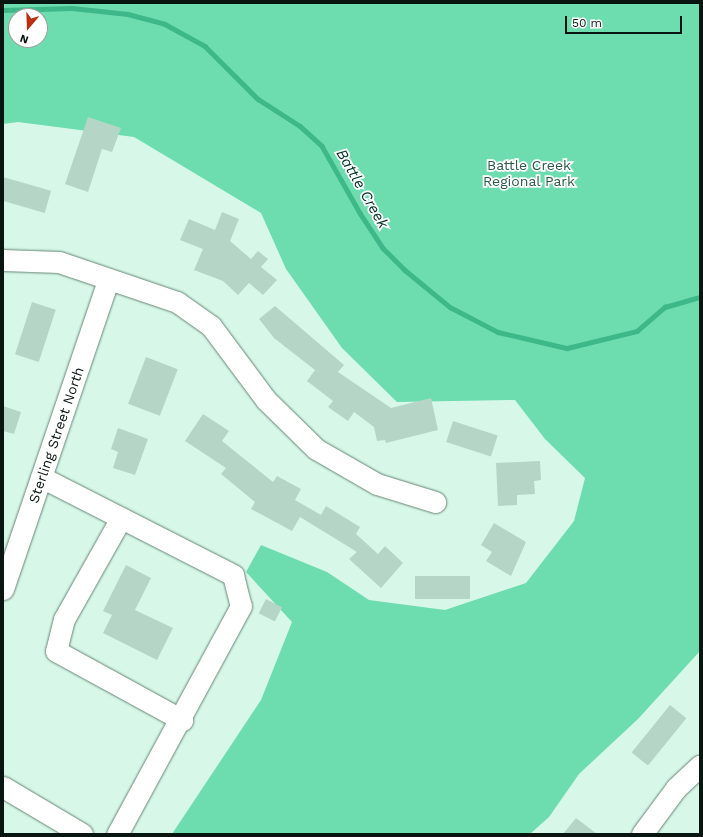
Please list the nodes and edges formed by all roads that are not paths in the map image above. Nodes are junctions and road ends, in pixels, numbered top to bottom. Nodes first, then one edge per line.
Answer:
1 (3, 260) edge
2 (108, 280) junction
3 (41, 477) junction
4 (435, 502) dead end
5 (121, 518) junction
6 (3, 589) edge
7 (182, 720) junction
8 (700, 766) edge
9 (3, 788) edge
10 (82, 834) edge
11 (117, 834) edge
12 (642, 834) edge

1 - 2 street
2 - 3 street, Sterling Street North
2 - 4 street
3 - 5 street
3 - 6 street, Sterling Street North
5 - 7 street
5 - 7 street
7 - 11 street
8 - 12 street
9 - 10 street

